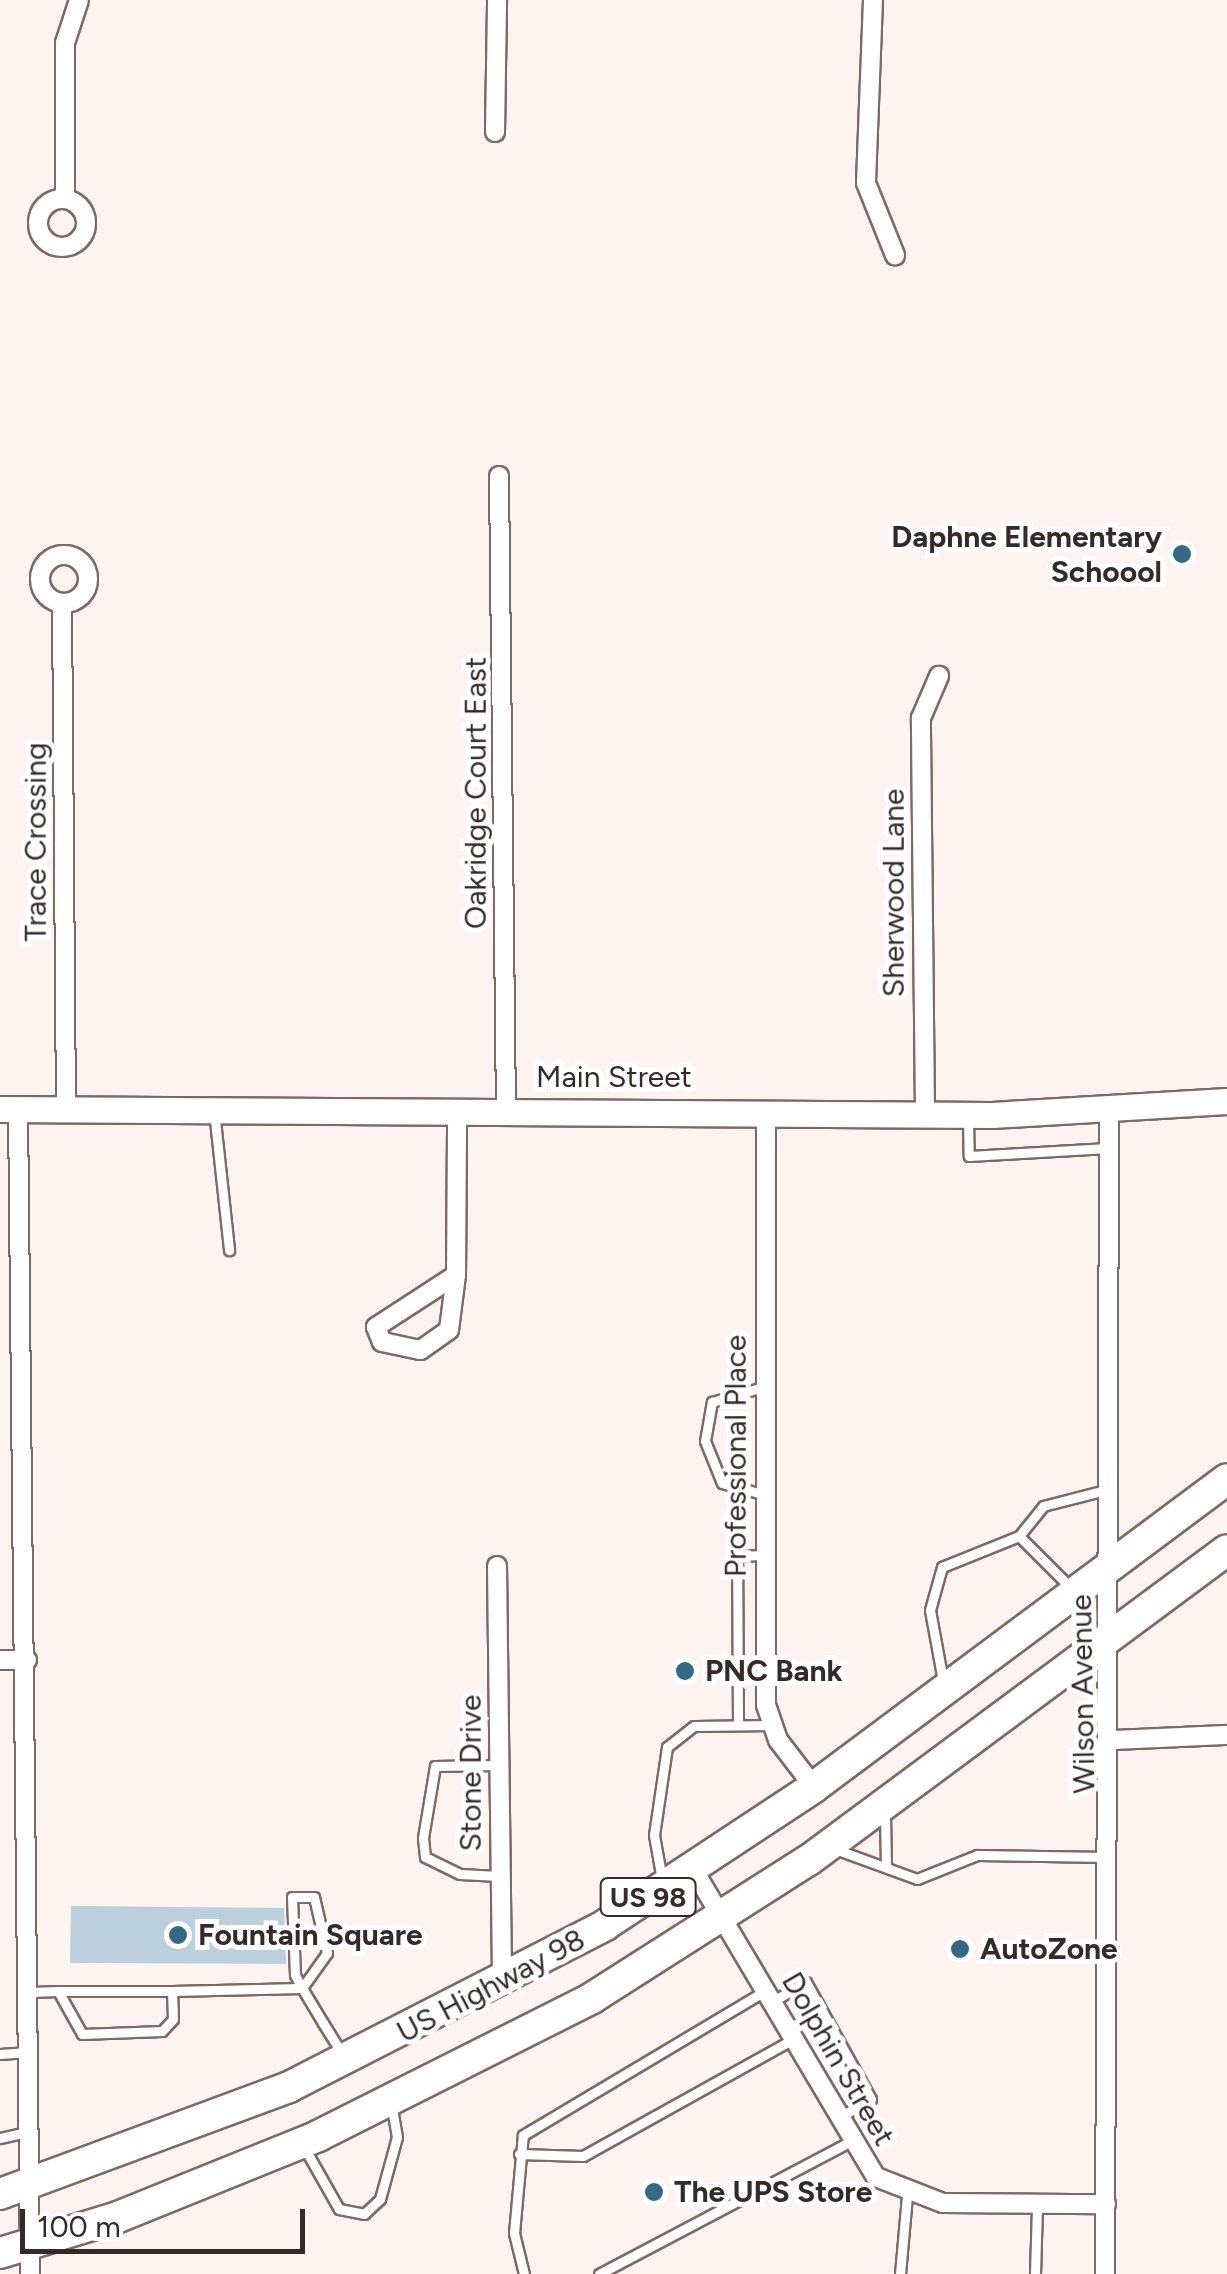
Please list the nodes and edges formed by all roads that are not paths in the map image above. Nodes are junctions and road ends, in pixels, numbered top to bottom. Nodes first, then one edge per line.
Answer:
1 (79, 0) edge
2 (497, 0) edge
3 (874, 0) edge
4 (495, 132) dead end
5 (64, 199) dead end
6 (896, 255) dead end
7 (500, 476) dead end
8 (62, 603) dead end
9 (938, 676) dead end
10 (1227, 1101) edge
11 (66, 1108) junction
12 (9, 1109) edge
13 (214, 1109) junction
14 (506, 1109) junction
15 (766, 1111) junction
16 (457, 1112) junction
17 (925, 1113) junction
18 (968, 1114) junction
19 (1109, 1114) junction
20 (1110, 1148) junction
21 (228, 1250) dead end
22 (456, 1275) junction
23 (763, 1387) junction
24 (1227, 1479) edge
25 (1110, 1489) junction
26 (762, 1494) junction
27 (1019, 1536) junction
28 (1227, 1550) edge
29 (762, 1555) junction
30 (1108, 1565) junction
31 (497, 1566) dead end
32 (1074, 1591) junction
33 (1112, 1634) junction
34 (0, 1660) edge
35 (28, 1660) junction
36 (944, 1689) junction
37 (738, 1725) junction
38 (773, 1725) junction
39 (1227, 1736) edge
40 (1112, 1740) junction
41 (498, 1765) junction
42 (814, 1786) junction
43 (887, 1802) junction
44 (825, 1848) junction
45 (1110, 1857) junction
46 (886, 1866) junction
47 (693, 1868) junction
48 (499, 1876) junction
49 (663, 1888) junction
50 (722, 1918) junction
51 (502, 1980) junction
52 (302, 1988) junction
53 (58, 1991) junction
54 (172, 1991) junction
55 (32, 1992) junction
56 (769, 1996) junction
57 (797, 2036) junction
58 (31, 2052) junction
59 (0, 2054) edge
60 (346, 2061) junction
61 (391, 2101) junction
62 (838, 2118) junction
63 (31, 2131) junction
64 (0, 2138) edge
65 (850, 2142) junction
66 (301, 2143) junction
67 (518, 2154) junction
68 (30, 2184) junction
69 (0, 2194) edge
70 (907, 2195) junction
71 (1106, 2204) junction
72 (1037, 2206) junction
73 (0, 2253) edge
74 (30, 2259) edge
75 (524, 2274) edge
76 (598, 2274) edge
77 (900, 2274) edge
78 (1035, 2274) edge
79 (1106, 2274) edge

1 - 5 street
2 - 4 street
3 - 6 street
7 - 14 street, Oakridge Court East
8 - 11 street, Trace Crossing
9 - 17 street, Sherwood Lane
10 - 19 main road, Main Street
11 - 12 main road, Main Street
11 - 13 main road, Main Street
12 - 35 street
13 - 16 main road, Main Street
13 - 21 lane
14 - 15 main road, Main Street
14 - 16 main road, Main Street
15 - 17 main road, Main Street
15 - 23 street, Professional Place
16 - 22 street
17 - 18 main road, Main Street
18 - 19 main road, Main Street
18 - 20 lane
19 - 20 street, Wilson Avenue
20 - 25 street, Wilson Avenue
22 - 22 street
23 - 26 street, Professional Place
23 - 26 lane
24 - 30 main road, US Highway 98 / US 98
25 - 27 lane
25 - 30 street, Wilson Avenue
26 - 29 street, Professional Place
27 - 32 lane
27 - 36 lane
28 - 33 main road, US Highway 98 / US 98
29 - 37 lane
29 - 38 street, Professional Place
30 - 32 main road, US Highway 98 / US 98
30 - 33 street, Wilson Avenue
31 - 41 street, Stone Drive
32 - 36 main road, US Highway 98 / US 98
33 - 40 street, Wilson Avenue
33 - 43 main road, US Highway 98 / US 98
34 - 35 street
35 - 55 street
36 - 42 main road, US Highway 98 / US 98
37 - 38 lane
37 - 49 lane
38 - 42 street
39 - 40 street
40 - 45 street, Wilson Avenue
41 - 48 street, Stone Drive
41 - 48 lane
42 - 47 main road, US Highway 98 / US 98
43 - 44 main road, US Highway 98 / US 98
43 - 46 lane
44 - 46 lane
44 - 50 main road, US Highway 98 / US 98
45 - 46 lane
45 - 71 street, Wilson Avenue
47 - 49 main road, US Highway 98 / US 98
47 - 50 street, Dolphin Street
48 - 51 street, Stone Drive
49 - 51 main road, US Highway 98 / US 98
50 - 56 street, Dolphin Street
50 - 61 main road, US Highway 98 / US 98
51 - 60 main road, US Highway 98 / US 98
52 - 52 lane
52 - 54 lane
52 - 60 lane
53 - 54 lane
53 - 54 lane
53 - 55 lane
55 - 58 street
56 - 57 street, Dolphin Street
56 - 62 lane
56 - 67 lane
57 - 62 street, Dolphin Street
57 - 67 lane
58 - 59 lane
58 - 63 street
60 - 68 main road, US Highway 98 / US 98
61 - 66 main road, US Highway 98 / US 98
61 - 66 lane
62 - 65 street, Dolphin Street
63 - 64 lane
63 - 68 street
65 - 70 street, Dolphin Street
65 - 76 lane
66 - 74 main road, US Highway 98 / US 98
67 - 75 lane
68 - 69 main road, US Highway 98 / US 98
68 - 74 street
70 - 72 street
70 - 77 lane
71 - 72 street
71 - 79 street, Wilson Avenue
72 - 78 lane
73 - 74 main road, US Highway 98 / US 98

